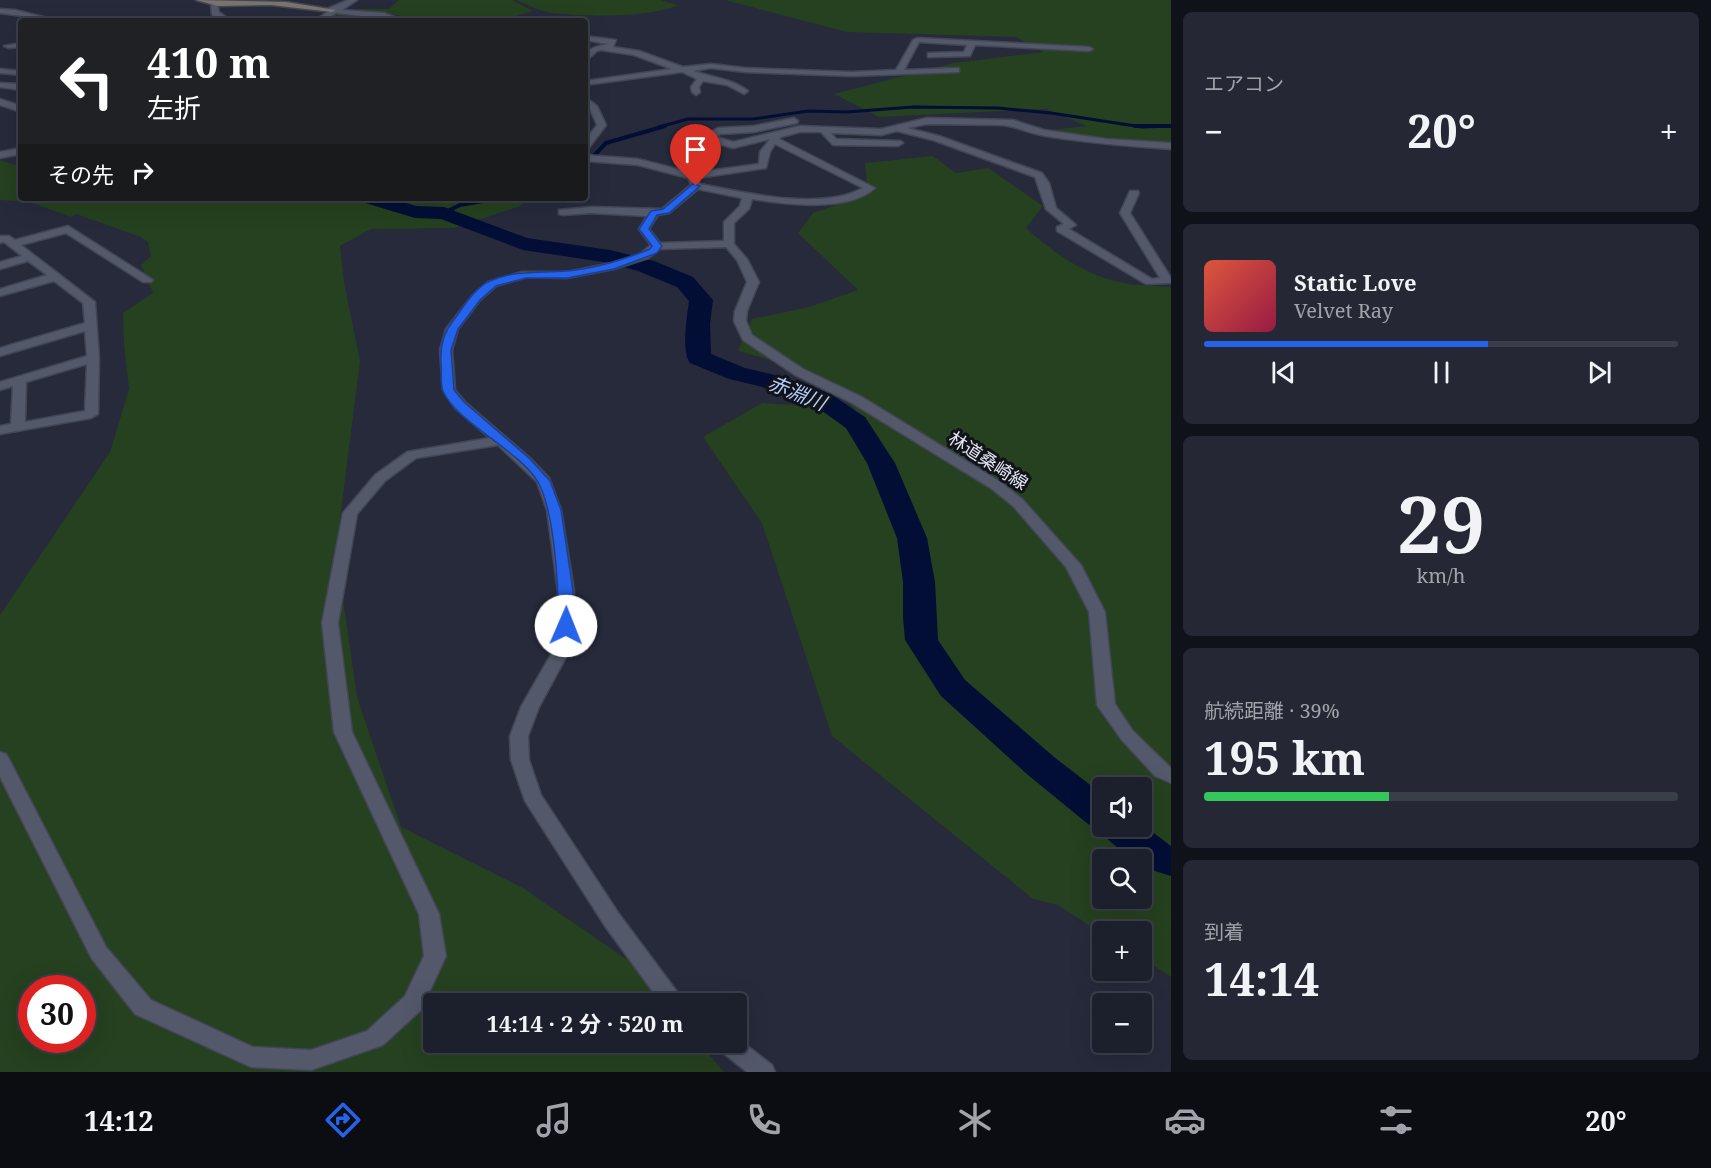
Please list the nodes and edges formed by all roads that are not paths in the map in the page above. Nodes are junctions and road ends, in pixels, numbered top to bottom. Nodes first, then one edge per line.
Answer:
1 (200, 0) edge
2 (353, 0) edge
3 (214, 5) junction
4 (0, 10) edge
5 (332, 10) junction
6 (41, 18) edge
7 (222, 18) edge
8 (322, 18) edge
9 (393, 18) edge
10 (588, 38) edge
11 (972, 43) junction
12 (18, 45) edge
13 (8, 46) dead end
14 (603, 48) junction
15 (1089, 49) dead end
16 (931, 55) dead end
17 (941, 55) junction
18 (588, 56) edge
19 (680, 69) junction
20 (956, 70) dead end
21 (0, 71) edge
22 (935, 71) junction
23 (899, 72) junction
24 (18, 73) edge
25 (701, 78) junction
26 (588, 83) edge
27 (0, 85) edge
28 (18, 87) edge
29 (744, 91) dead end
30 (696, 92) dead end
31 (18, 97) edge
32 (1, 102) edge
33 (588, 103) edge
34 (18, 108) edge
35 (794, 121) dead end
36 (823, 129) junction
37 (898, 129) junction
38 (777, 137) junction
39 (588, 143) edge
40 (898, 143) dead end
41 (1171, 146) edge
42 (18, 152) edge
43 (0, 155) edge
44 (588, 158) edge
45 (694, 181) junction
46 (1134, 193) dead end
47 (748, 195) junction
48 (563, 212) dead end
49 (654, 213) junction
50 (6, 242) edge
51 (729, 244) junction
52 (657, 246) junction
53 (29, 257) junction
54 (0, 266) edge
55 (54, 277) junction
56 (147, 280) dead end
57 (0, 293) edge
58 (91, 325) junction
59 (0, 351) edge
60 (93, 358) junction
61 (20, 380) junction
62 (0, 386) edge
63 (18, 428) junction
64 (0, 430) edge
65 (501, 440) junction
66 (0, 759) edge
67 (1171, 776) edge
68 (667, 993) edge
69 (740, 1053) edge
70 (764, 1072) edge

1 - 3 street
2 - 5 street
3 - 5 street
3 - 7 street
4 - 6 street
5 - 8 street
5 - 9 street
10 - 14 street
11 - 15 street
11 - 17 street
11 - 23 street
12 - 13 street
14 - 18 street
14 - 19 street
16 - 17 street
17 - 22 street
19 - 23 street
19 - 25 street
19 - 26 street
20 - 22 street
21 - 24 street
22 - 23 street
25 - 29 street
25 - 30 street
27 - 28 street
31 - 32 street
32 - 34 street
33 - 39 street
35 - 38 street
36 - 37 street
36 - 38 street
36 - 40 street
37 - 41 street
37 - 46 street
38 - 45 street
38 - 47 street
42 - 43 street
44 - 45 street
45 - 47 street
45 - 49 street
47 - 51 street
48 - 49 street
49 - 52 street
50 - 53 street
50 - 56 street
51 - 52 street
51 - 67 street, 林道桑崎線
52 - 65 street
53 - 54 street
53 - 55 street
55 - 57 street
55 - 58 street
58 - 59 street
58 - 60 street
60 - 61 street
60 - 63 street
61 - 62 street
61 - 63 street
63 - 64 street
65 - 66 street
65 - 68 street
69 - 70 street

